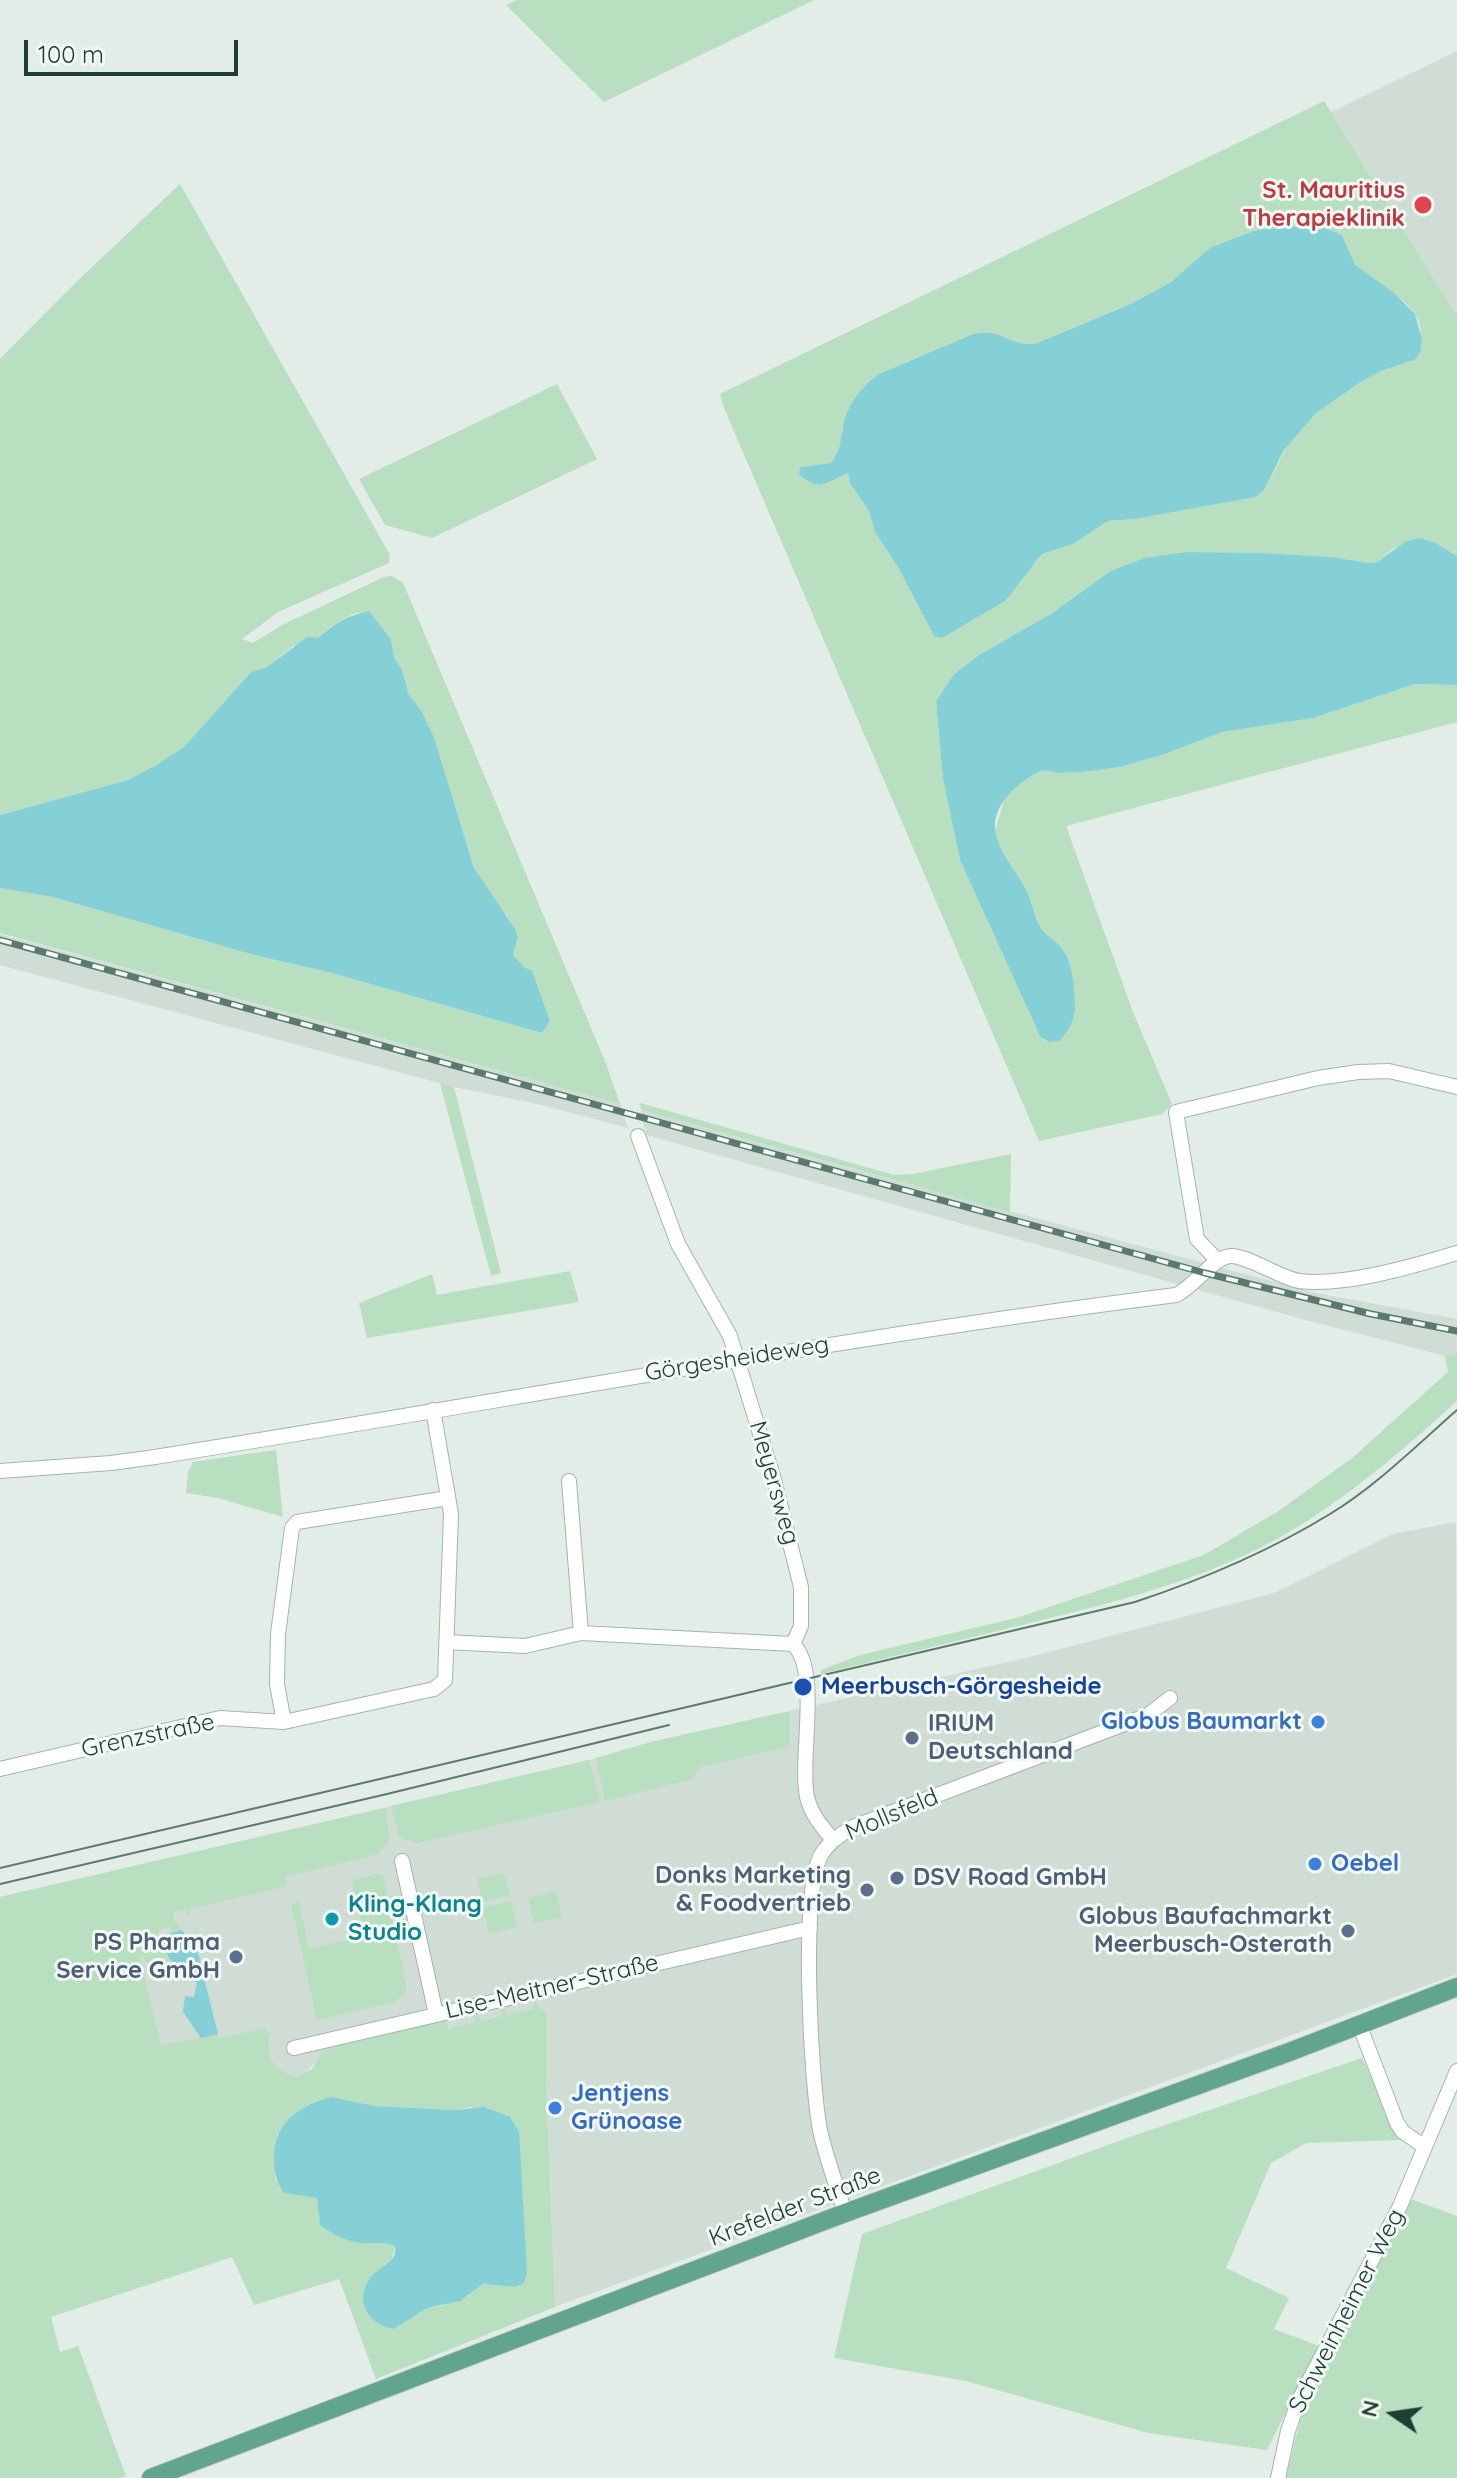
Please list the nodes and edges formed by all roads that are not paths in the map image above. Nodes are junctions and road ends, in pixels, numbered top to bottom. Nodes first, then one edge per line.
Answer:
1 (1457, 1087) edge
2 (638, 1136) dead end
3 (1457, 1253) edge
4 (1218, 1261) junction
5 (737, 1359) junction
6 (433, 1410) junction
7 (0, 1471) edge
8 (569, 1481) dead end
9 (448, 1498) junction
10 (581, 1633) junction
11 (447, 1642) junction
12 (793, 1644) junction
13 (1170, 1698) dead end
14 (284, 1722) junction
15 (0, 1769) edge
16 (833, 1840) junction
17 (402, 1861) dead end
18 (810, 1928) junction
19 (1457, 1987) edge
20 (436, 2014) junction
21 (1359, 2024) junction
22 (294, 2048) dead end
23 (1457, 2071) edge
24 (1425, 2147) junction
25 (845, 2213) junction
26 (151, 2478) edge
27 (1278, 2478) edge

1 - 4 street
2 - 5 street, Meyersweg
3 - 4 street
4 - 5 street, Görgesheideweg
5 - 6 street, Görgesheideweg
5 - 12 street, Meyersweg
6 - 7 street, Görgesheideweg
6 - 9 street, Grenzstraße
8 - 10 street
9 - 11 street, Grenzstraße
9 - 14 street
10 - 11 street
10 - 12 street
11 - 14 street, Grenzstraße
12 - 16 street
13 - 16 street, Mollsfeld
14 - 15 street, Grenzstraße
16 - 18 street, Mollsfeld
17 - 20 street
18 - 20 street, Lise-Meitner-Straße
18 - 25 street, Mollsfeld
19 - 21 main road, Krefelder Straße
20 - 22 street, Lise-Meitner-Straße
21 - 24 street
21 - 25 main road, Krefelder Straße
23 - 24 street, Schweinheimer Weg
24 - 27 street, Schweinheimer Weg
25 - 26 main road, Krefelder Straße

